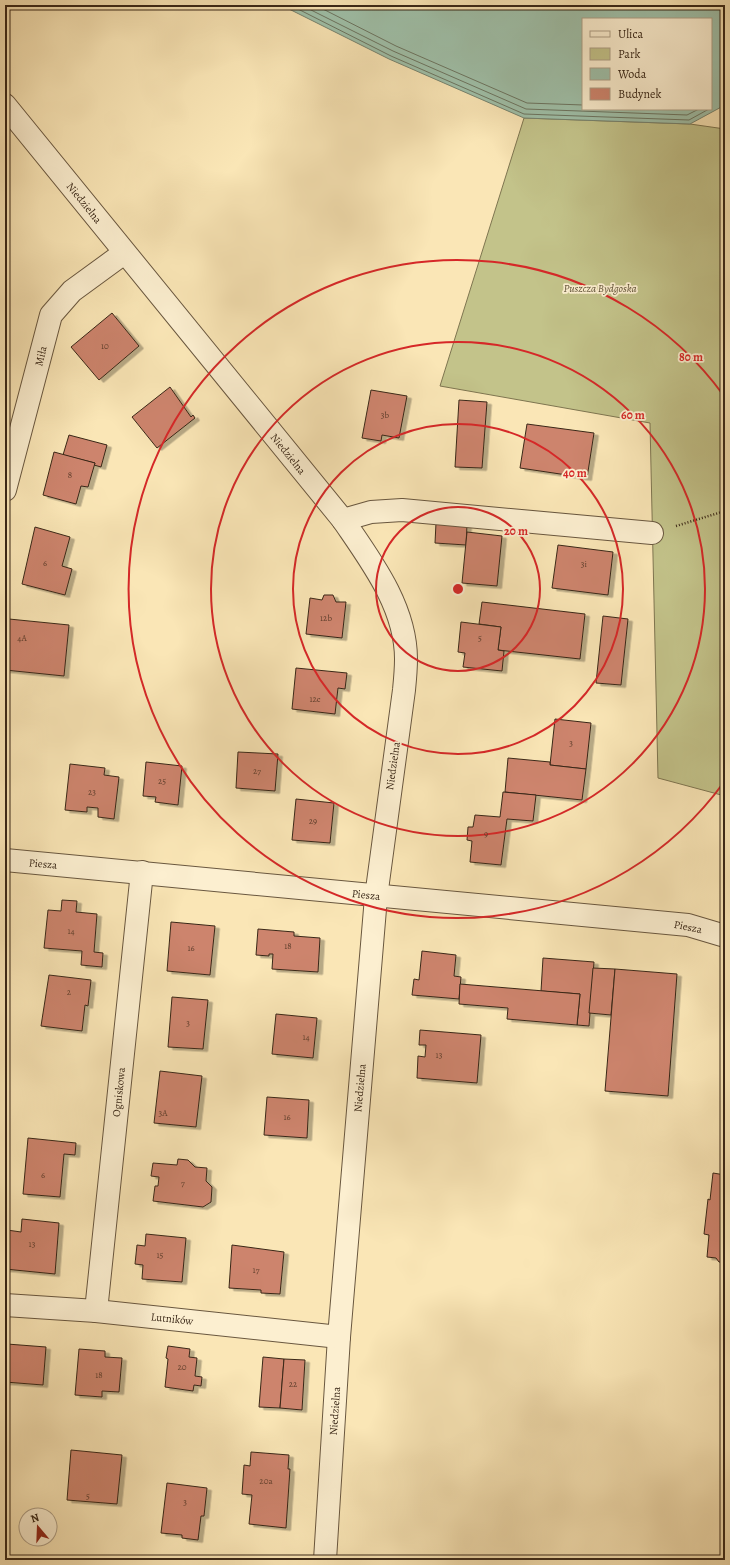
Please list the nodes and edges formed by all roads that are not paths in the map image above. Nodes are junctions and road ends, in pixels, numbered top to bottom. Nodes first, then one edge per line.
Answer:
1 (5, 107) edge
2 (124, 253) junction
3 (5, 490) edge
4 (343, 520) junction
5 (652, 533) road end
6 (5, 860) edge
7 (142, 872) junction
8 (376, 897) junction
9 (725, 936) edge
10 (5, 1305) edge
11 (96, 1311) junction
12 (339, 1337) junction
13 (325, 1560) edge

1 - 2 street, Niedzielna
2 - 3 street, Miła
2 - 4 street, Niedzielna
4 - 5 street
4 - 8 street, Niedzielna
6 - 7 street, Piesza
7 - 8 street, Piesza
7 - 11 street, Ogniskowa
8 - 9 street, Piesza
8 - 12 street, Niedzielna
10 - 11 street, Lutników
11 - 12 street, Lutników
12 - 13 street, Niedzielna

